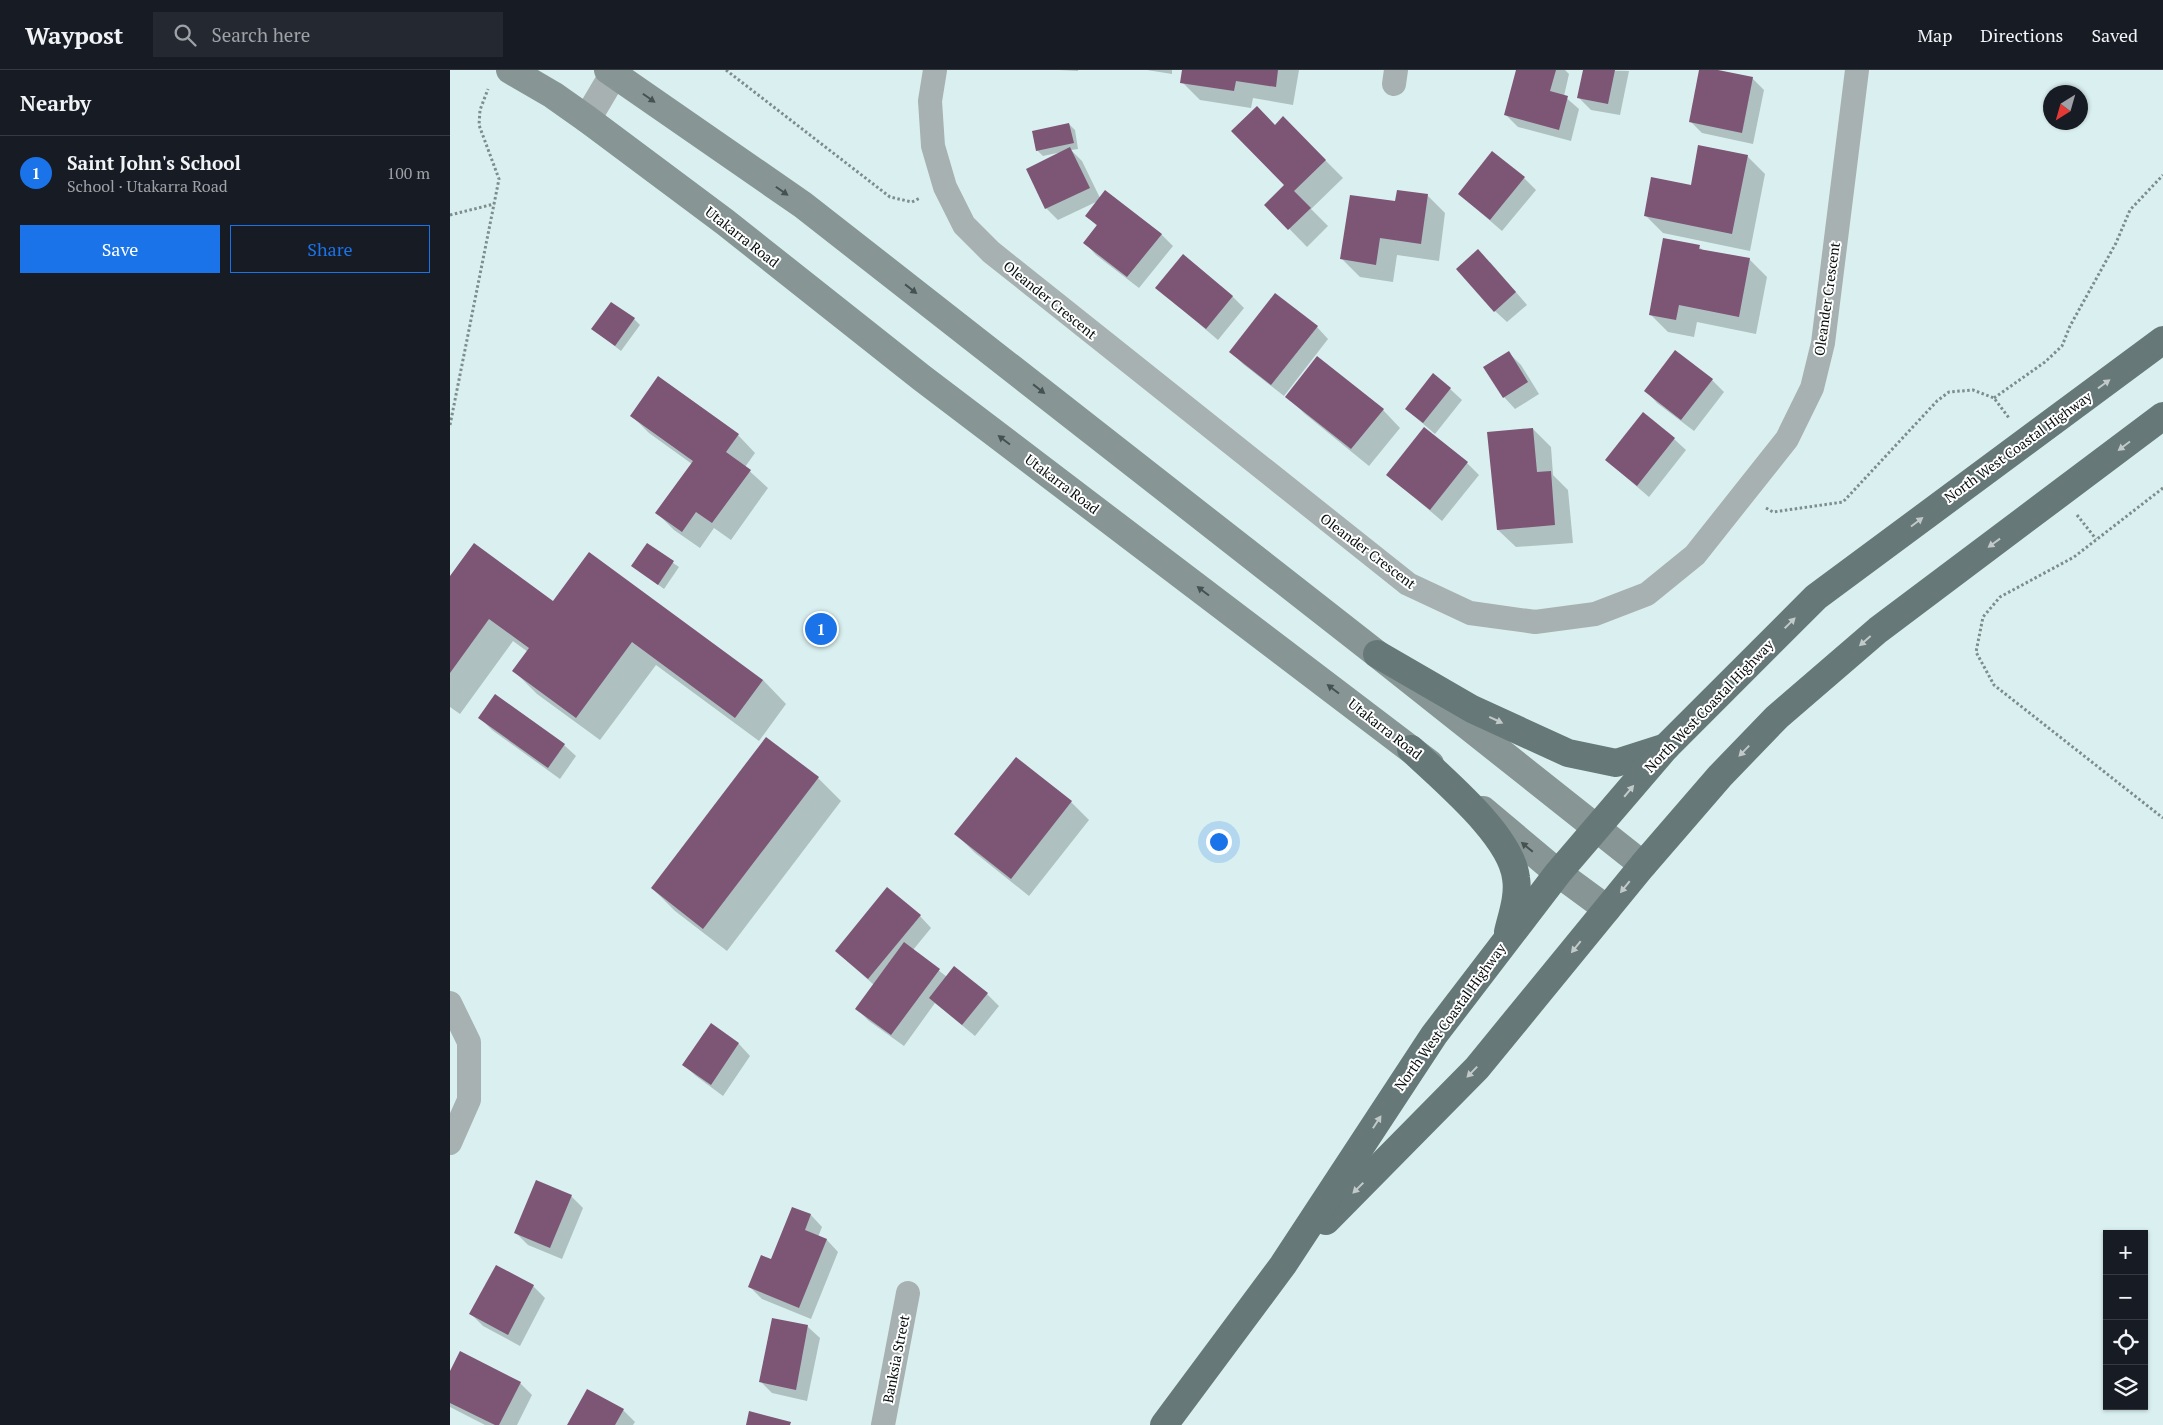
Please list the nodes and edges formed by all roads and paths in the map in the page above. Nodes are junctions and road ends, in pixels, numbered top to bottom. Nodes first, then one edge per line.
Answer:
1 (726, 70) edge
2 (934, 70) edge
3 (1857, 70) edge
4 (613, 71) edge
5 (500, 78) edge
6 (587, 119) junction
7 (2163, 175) edge
8 (928, 195) dead end
9 (494, 204) junction
10 (450, 215) edge
11 (2163, 340) edge
12 (1994, 398) junction
13 (2163, 416) edge
14 (2010, 421) dead end
15 (450, 425) edge
16 (2163, 488) edge
17 (1763, 506) dead end
18 (2076, 513) dead end
19 (2096, 539) junction
20 (1377, 654) junction
21 (1666, 747) junction
22 (1411, 749) junction
23 (2163, 818) edge
24 (1597, 828) junction
25 (1643, 864) junction
26 (1558, 873) junction
27 (1607, 909) junction
28 (1507, 938) junction
29 (450, 1003) edge
30 (450, 1143) edge
31 (1283, 1265) junction
32 (908, 1293) dead end
33 (883, 1425) edge
34 (1164, 1425) edge

1 - 8 path
2 - 3 street, Oleander Crescent
4 - 6 street
4 -> 20 main road
5 - 6 main road, Utakarra Road
5 - 9 path
22 -> 6 main road, Utakarra Road
7 - 12 path
9 - 10 path
9 - 15 path
21 -> 11 highway, North West Coastal Highway
12 - 14 path
12 - 17 path
13 -> 25 highway, North West Coastal Highway
16 - 19 path
18 - 19 path
19 - 23 path
20 -> 21 highway
20 - 24 main road
24 -> 21 highway, North West Coastal Highway
26 -> 22 main road, Utakarra Road
22 - 28 highway
24 - 25 main road
24 - 26 highway, North West Coastal Highway
25 -> 27 highway, North West Coastal Highway
26 - 27 main road, Utakarra Road
26 - 28 highway, North West Coastal Highway
27 -> 31 highway, North West Coastal Highway
31 -> 28 highway, North West Coastal Highway
29 - 30 street
31 - 34 highway, North West Coastal Highway
32 - 33 street, Banksia Street

